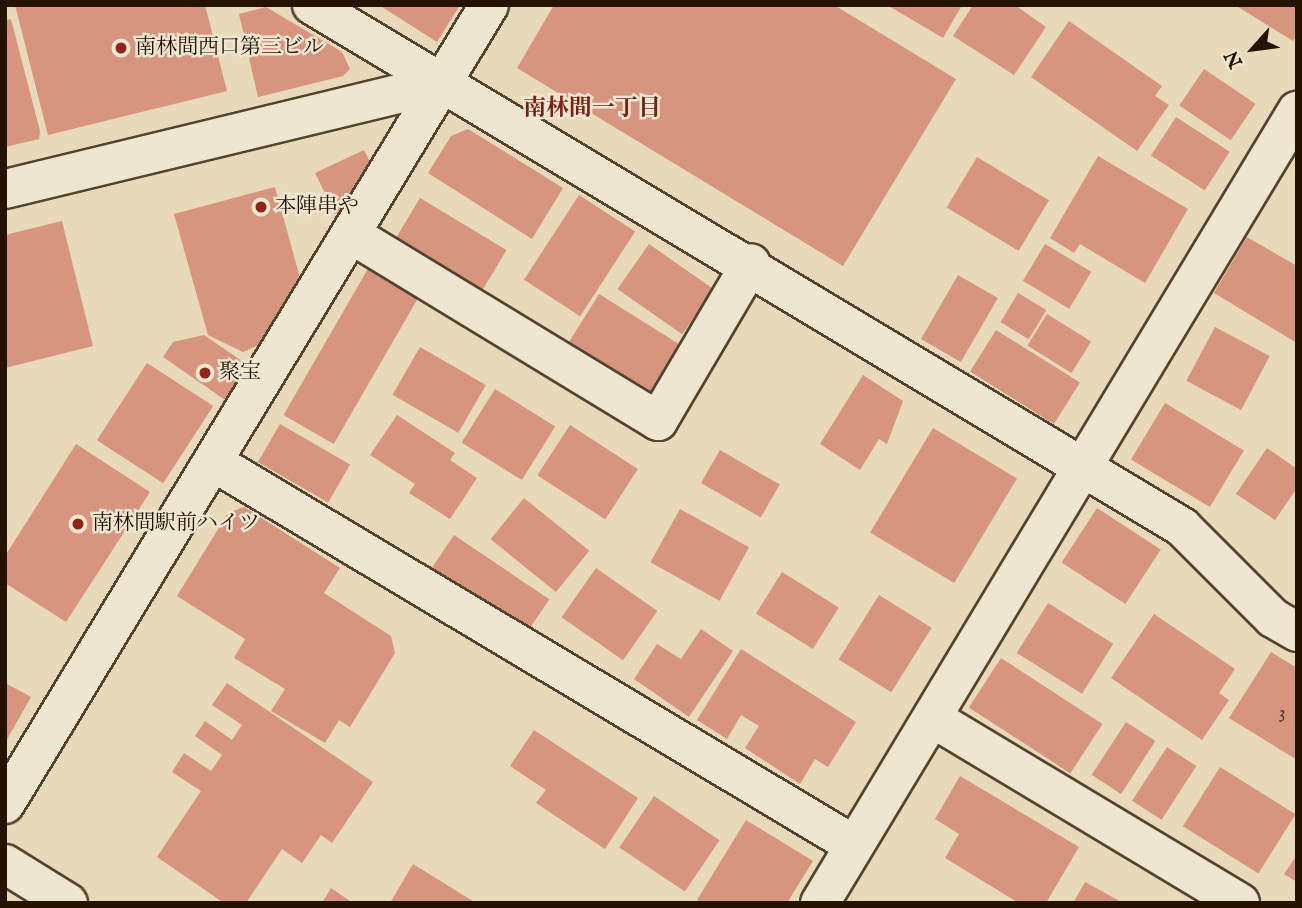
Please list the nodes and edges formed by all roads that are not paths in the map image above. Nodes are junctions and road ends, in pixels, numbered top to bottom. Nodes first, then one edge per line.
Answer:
1 (312, 5) edge
2 (489, 5) edge
3 (442, 83) junction
4 (1297, 111) edge
5 (5, 190) edge
6 (354, 236) junction
7 (751, 263) junction
8 (215, 463) junction
9 (1083, 469) junction
10 (1297, 632) edge
11 (934, 719) junction
12 (5, 804) edge
13 (854, 845) junction
14 (5, 864) edge
15 (68, 903) edge
16 (820, 903) edge
17 (1240, 903) edge

1 - 3 street
2 - 3 street
3 - 5 street
3 - 6 street
3 - 7 street
4 - 9 street
6 - 7 street
6 - 8 street
7 - 9 street
8 - 12 street
8 - 13 street
9 - 10 street
9 - 11 street
11 - 13 street
11 - 17 street
13 - 16 street
14 - 15 street

